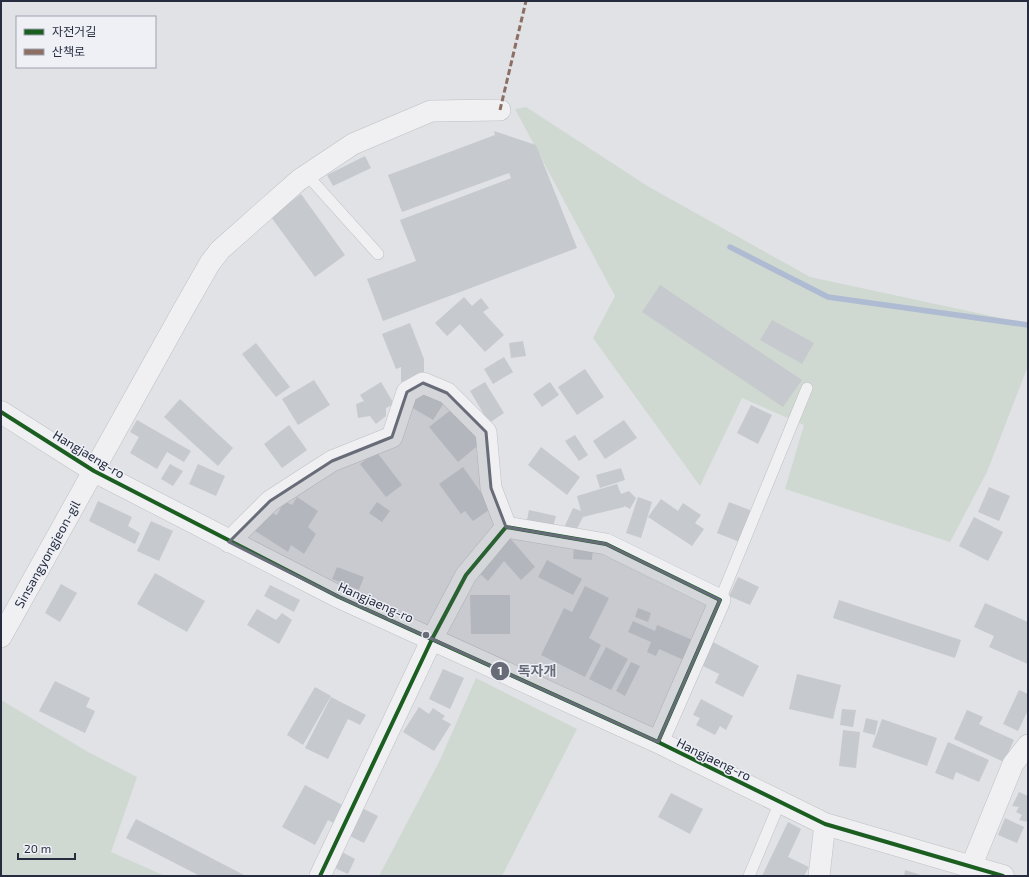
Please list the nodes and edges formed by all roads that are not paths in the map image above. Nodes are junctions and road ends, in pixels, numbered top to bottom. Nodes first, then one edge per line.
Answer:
1 (500, 110) dead end
2 (307, 175) junction
3 (378, 254) dead end
4 (807, 388) dead end
5 (1, 412) edge
6 (94, 471) junction
7 (506, 527) junction
8 (229, 542) junction
9 (720, 600) junction
10 (1, 637) edge
11 (432, 638) junction
12 (658, 742) junction
13 (1028, 745) edge
14 (780, 802) junction
15 (825, 824) junction
16 (971, 867) junction
17 (320, 876) edge
18 (749, 876) edge
19 (819, 876) edge
20 (1003, 876) edge

1 - 2 street, Hangjaeng-ro
2 - 3 lane
2 - 6 street, Hangjaeng-ro
4 - 9 lane
5 - 6 street, Hangjaeng-ro
6 - 8 street, Hangjaeng-ro
6 - 10 street, Sinsangyongjeon-gil
7 - 8 street
7 - 9 street
7 - 11 street
8 - 11 street, Hangjaeng-ro
9 - 12 street
11 - 12 street, Hangjaeng-ro
11 - 17 street
12 - 14 street, Hangjaeng-ro
13 - 16 street
14 - 15 street, Hangjaeng-ro
14 - 18 lane
15 - 16 street, Hangjaeng-ro
15 - 19 street
16 - 20 street, Hangjaeng-ro

